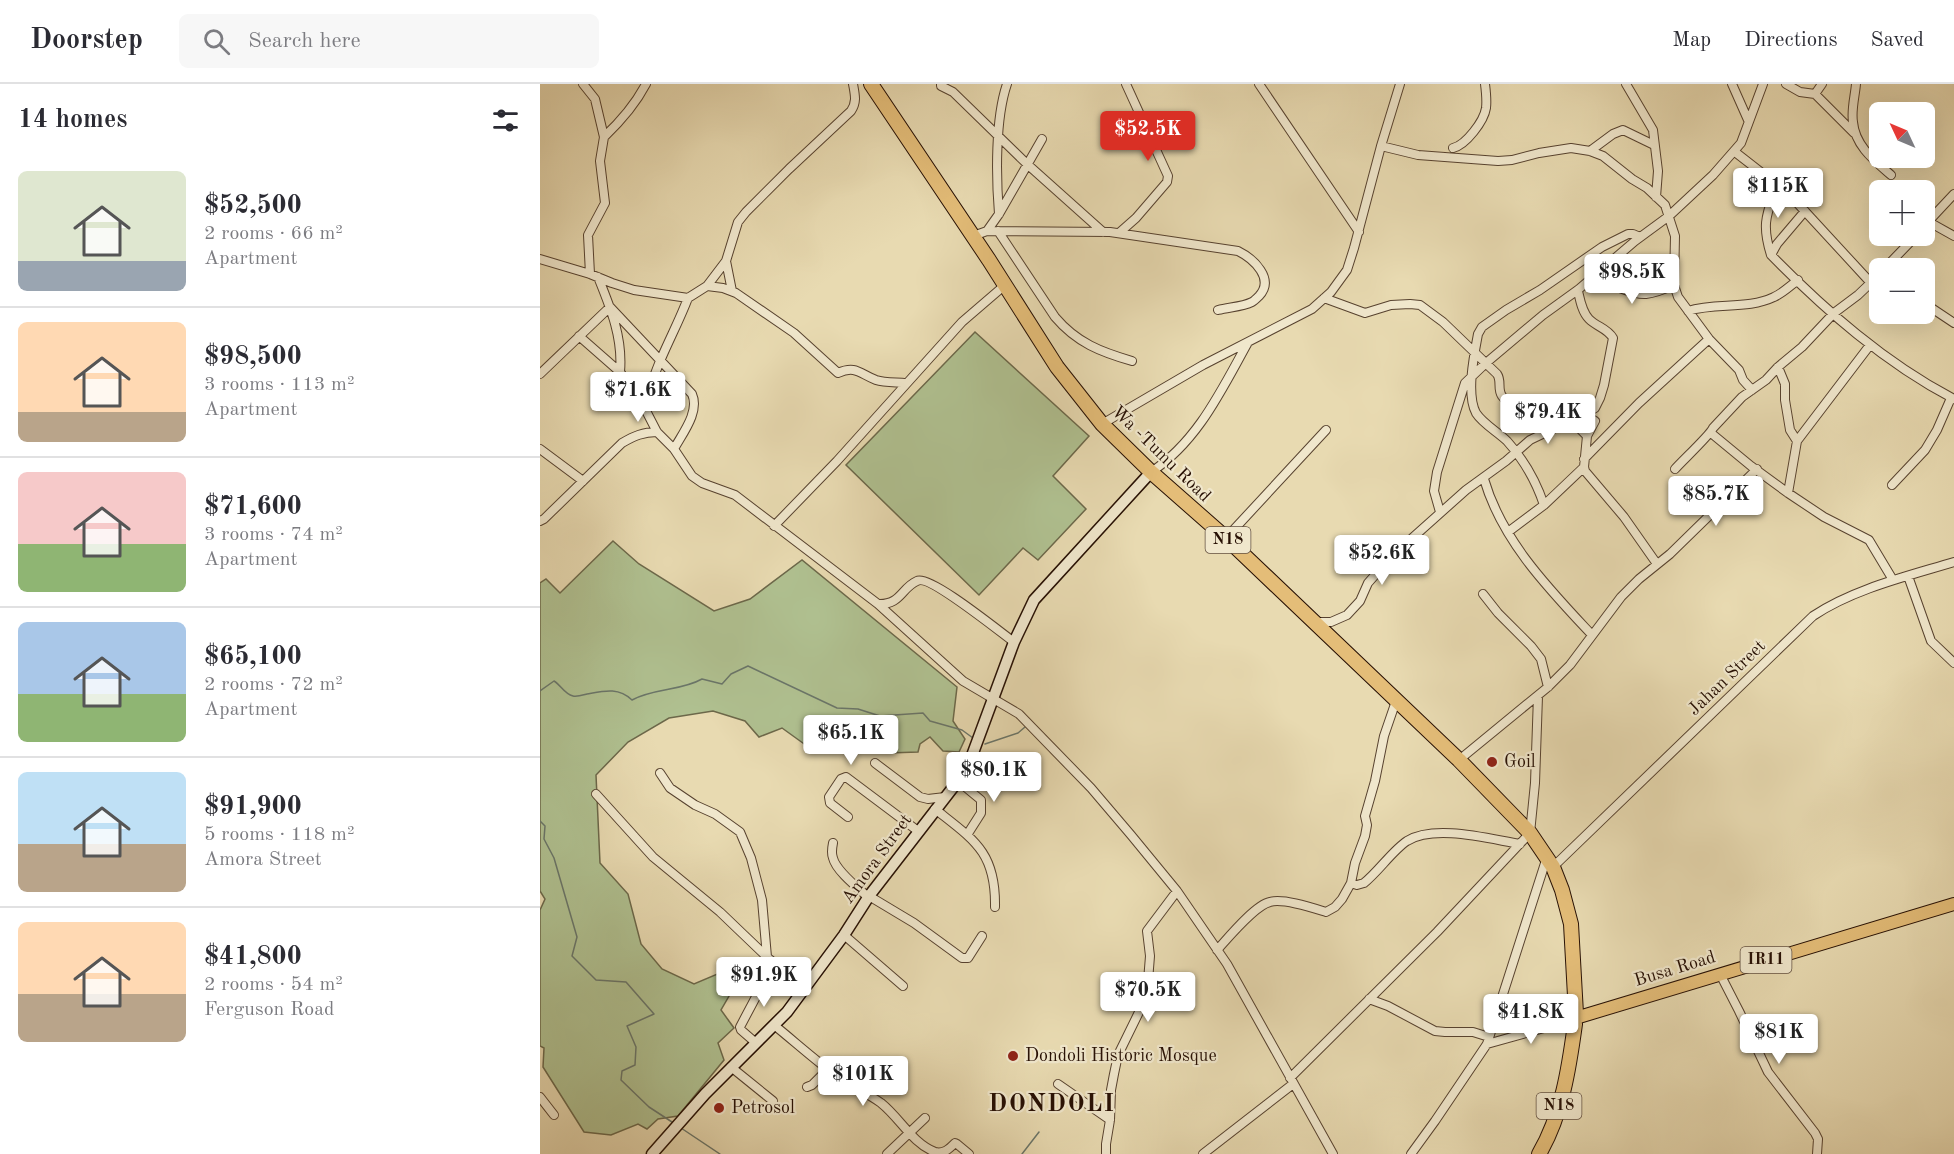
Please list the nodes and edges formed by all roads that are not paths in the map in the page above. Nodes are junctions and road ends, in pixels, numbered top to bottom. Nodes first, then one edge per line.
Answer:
1 (582, 84) edge
2 (646, 84) edge
3 (853, 84) edge
4 (871, 84) edge
5 (941, 84) edge
6 (1007, 84) edge
7 (1126, 84) edge
8 (1259, 84) edge
9 (1400, 84) edge
10 (1485, 84) edge
11 (1626, 84) edge
12 (1732, 84) edge
13 (1763, 84) edge
14 (1786, 84) edge
15 (1822, 84) edge
16 (1856, 84) edge
17 (1815, 94) junction
18 (1748, 120) junction
19 (1855, 134) junction
20 (604, 137) junction
21 (999, 137) junction
22 (1042, 140) dead end
23 (1654, 145) junction
24 (1381, 146) junction
25 (1453, 148) dead end
26 (1590, 151) junction
27 (1735, 152) junction
28 (1028, 165) junction
29 (1891, 176) dead end
30 (1777, 184) junction
31 (1954, 194) edge
32 (1656, 197) junction
33 (1804, 211) junction
34 (999, 214) junction
35 (1935, 215) edge
36 (1669, 216) junction
37 (1935, 228) edge
38 (987, 231) junction
39 (998, 231) junction
40 (1359, 231) junction
41 (1103, 232) junction
42 (1119, 233) junction
43 (973, 236) junction
44 (1954, 236) edge
45 (1640, 237) junction
46 (1906, 246) edge
47 (1771, 255) junction
48 (1895, 258) edge
49 (540, 259) edge
50 (726, 261) junction
51 (594, 276) junction
52 (1595, 276) junction
53 (1869, 278) edge
54 (1798, 280) junction
55 (1005, 285) junction
56 (1674, 285) junction
57 (707, 286) junction
58 (1869, 288) edge
59 (732, 291) junction
60 (1578, 291) junction
61 (688, 298) junction
62 (1324, 298) junction
63 (610, 308) junction
64 (1218, 309) dead end
65 (1935, 310) edge
66 (1688, 311) junction
67 (1834, 313) junction
68 (1954, 323) edge
69 (579, 336) junction
70 (1709, 339) junction
71 (1247, 342) junction
72 (1870, 345) junction
73 (1475, 352) junction
74 (660, 360) junction
75 (1132, 361) dead end
76 (1486, 363) junction
77 (1778, 367) junction
78 (620, 372) junction
79 (540, 374) edge
80 (1473, 375) junction
81 (906, 383) junction
82 (1752, 390) junction
83 (1953, 399) edge
84 (642, 403) junction
85 (1560, 409) junction
86 (1584, 414) junction
87 (1572, 422) junction
88 (1102, 424) junction
89 (1326, 430) dead end
90 (657, 432) junction
91 (1711, 433) junction
92 (1587, 436) junction
93 (1797, 441) junction
94 (540, 449) edge
95 (674, 449) junction
96 (1516, 453) junction
97 (1584, 463) junction
98 (1675, 469) dead end
99 (1757, 470) junction
100 (1151, 472) junction
101 (1484, 479) junction
102 (583, 481) junction
103 (1892, 485) dead end
104 (1788, 493) junction
105 (1544, 505) junction
106 (1440, 512) junction
107 (540, 521) edge
108 (774, 526) junction
109 (1508, 532) junction
110 (1226, 538) junction
111 (1954, 562) edge
112 (1657, 564) junction
113 (1908, 576) junction
114 (1893, 580) junction
115 (1483, 594) dead end
116 (878, 604) junction
117 (1312, 622) junction
118 (1592, 635) junction
119 (1014, 642) junction
120 (1954, 663) edge
121 (1548, 687) junction
122 (1538, 696) junction
123 (994, 698) junction
124 (1396, 701) junction
125 (1459, 760) junction
126 (875, 764) dead end
127 (660, 773) dead end
128 (958, 781) junction
129 (596, 794) dead end
130 (945, 796) junction
131 (935, 809) junction
132 (848, 817) dead end
133 (918, 831) junction
134 (1530, 833) junction
135 (968, 835) junction
136 (833, 843) dead end
137 (1520, 844) junction
138 (1550, 862) junction
139 (1351, 883) junction
140 (1177, 891) junction
141 (869, 896) junction
142 (1954, 904) edge
143 (995, 907) dead end
144 (844, 935) junction
145 (982, 936) dead end
146 (1217, 950) junction
147 (767, 957) junction
148 (768, 974) dead end
149 (1720, 974) junction
150 (903, 986) dead end
151 (805, 988) junction
152 (1369, 999) junction
153 (1574, 1019) junction
154 (774, 1024) junction
155 (1488, 1041) junction
156 (756, 1042) junction
157 (731, 1067) junction
158 (828, 1069) junction
159 (1292, 1081) junction
160 (1058, 1084) dead end
161 (807, 1087) dead end
162 (540, 1097) edge
163 (773, 1101) dead end
164 (554, 1115) dead end
165 (925, 1118) dead end
166 (1110, 1120) junction
167 (909, 1133) junction
168 (652, 1154) edge
169 (887, 1154) edge
170 (969, 1154) edge
171 (1106, 1154) edge
172 (1203, 1154) edge
173 (1333, 1154) edge
174 (1410, 1154) edge
175 (1539, 1154) edge
176 (1817, 1154) edge

1 - 20 street
2 - 20 street
3 - 50 street
4 - 43 highway, Wa -Tumu Road / N18
5 - 21 street
6 - 21 street
7 - 42 street
8 - 40 street
9 - 24 street
10 - 25 street
11 - 23 street
12 - 18 street
13 - 18 street
14 - 17 street
15 - 17 street
16 - 19 street
17 - 19 street
18 - 27 street
19 - 29 street
20 - 51 street
21 - 28 street
21 - 34 street
22 - 28 street
23 - 26 street
23 - 32 street
24 - 26 street
24 - 40 street
26 - 32 street
27 - 30 street
27 - 36 street
28 - 34 street
28 - 41 street
30 - 33 street
30 - 47 street
31 - 35 street
32 - 36 street
33 - 47 street
33 - 53 street
34 - 38 street
36 - 45 street
36 - 56 street
37 - 44 street
38 - 39 street
38 - 43 street
39 - 41 street
39 - 75 street
40 - 62 street
41 - 42 street
42 - 64 street
43 - 55 highway, Wa -Tumu Road / N18
45 - 52 street
45 - 73 street
46 - 48 street
47 - 54 street
49 - 51 street
50 - 57 street
50 - 59 street
51 - 61 street
51 - 63 street
52 - 56 street
52 - 60 street
54 - 66 street
54 - 67 street
55 - 81 street
55 - 88 highway, Wa -Tumu Road / N18
56 - 66 street
57 - 59 street
57 - 61 street
58 - 67 street
59 - 81 street
60 - 76 street
60 - 86 street
61 - 74 street
62 - 71 street
62 - 73 street
63 - 69 street
63 - 74 street
63 - 78 street
65 - 68 street
66 - 70 street
67 - 72 street
67 - 77 street
69 - 78 street
69 - 79 street
70 - 82 street
70 - 97 street
71 - 88 street
71 - 100 street
72 - 83 street
72 - 93 street
73 - 76 street
73 - 80 street
74 - 84 street
74 - 95 street
76 - 80 street
76 - 85 street
77 - 82 street
77 - 93 street
78 - 84 street
80 - 96 street
80 - 106 street
81 - 108 street
82 - 91 street
83 - 103 street
84 - 90 street
85 - 86 street
85 - 87 street
86 - 87 street
86 - 92 street
87 - 92 street
87 - 96 street
88 - 100 highway, Wa -Tumu Road / N18
89 - 110 street
90 - 95 street
90 - 102 street
91 - 98 street
91 - 99 street
92 - 97 street
93 - 104 street
94 - 102 street
95 - 108 street
96 - 101 street
96 - 105 street
97 - 105 street
97 - 112 street
99 - 104 street
99 - 112 street
100 - 110 highway, Wa -Tumu Road / N18
100 - 119 street, Amora Street
101 - 106 street
101 - 109 street
102 - 107 street
104 - 114 street
105 - 109 street
106 - 117 street
108 - 116 street
109 - 118 street
110 - 117 highway, Wa -Tumu Road / N18
111 - 113 street, Jahan Street
112 - 118 street
113 - 114 street, Jahan Street
113 - 120 street
114 - 138 street, Jahan Street
115 - 121 street
116 - 119 street
116 - 123 street
117 - 124 highway, Wa -Tumu Road / N18
118 - 121 street
119 - 123 street, Amora Street
121 - 122 street
122 - 125 street
122 - 134 street
123 - 128 street, Amora Street
123 - 140 street
124 - 125 highway, Wa -Tumu Road / N18
124 - 139 street
125 - 134 highway, Wa -Tumu Road / N18
126 - 130 street
127 - 147 street
128 - 130 street, Amora Street
128 - 135 street
129 - 147 street
130 - 131 street, Amora Street
131 - 133 street, Amora Street
131 - 135 street
132 - 133 street
133 - 141 street, Amora Street
134 - 137 street
134 - 138 highway, Wa -Tumu Road / N18
135 - 143 street
136 - 141 street
137 - 139 street
137 - 152 street
138 - 153 highway, Wa -Tumu Road / N18
138 - 155 street
139 - 146 street
140 - 146 street
140 - 166 street
141 - 144 street, Amora Street
141 - 145 street
142 - 149 main road, Busa Road / IR11
144 - 150 street
144 - 151 street, Amora Street
146 - 159 street
147 - 151 street
148 - 156 street
149 - 153 main road, Busa Road / IR11
149 - 176 street
151 - 154 street, Amora Street
152 - 155 street
152 - 159 street
153 - 155 street
153 - 175 highway, N18
154 - 156 street, Amora Street
154 - 158 street
155 - 174 street
156 - 157 street, Amora Street
157 - 163 street
157 - 168 street, Amora Street
158 - 161 street
158 - 167 street
159 - 172 street
159 - 173 street
160 - 166 street
162 - 164 street
165 - 167 street
166 - 171 street
167 - 169 street
167 - 170 street

